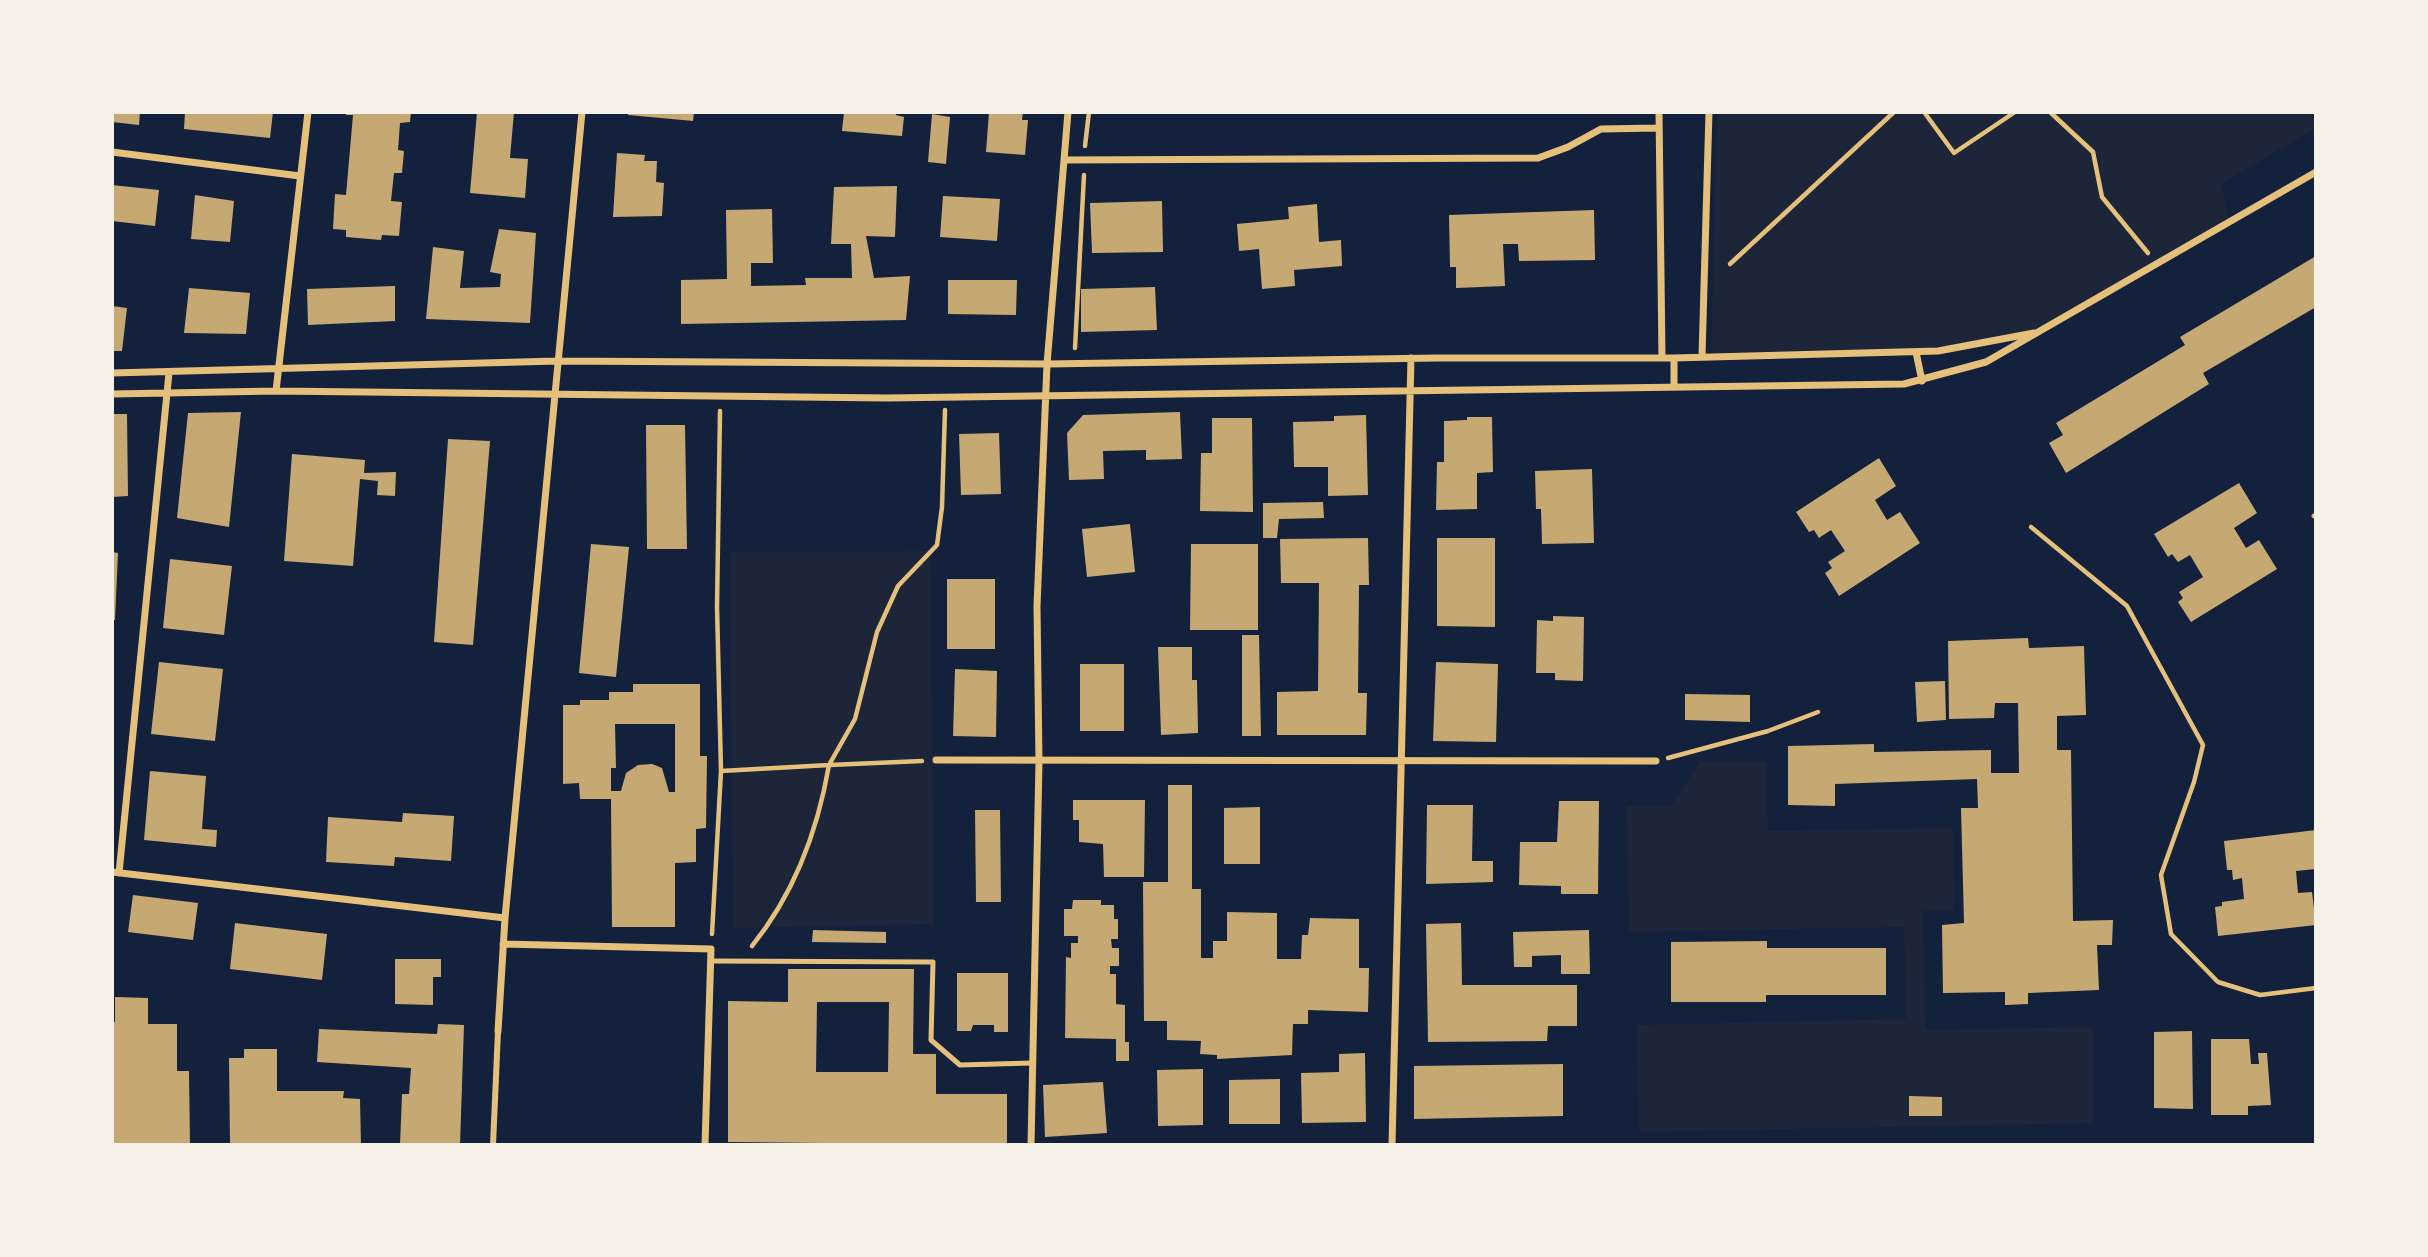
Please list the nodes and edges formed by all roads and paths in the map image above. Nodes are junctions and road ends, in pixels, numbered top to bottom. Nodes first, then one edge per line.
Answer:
1 (309, 112) edge
2 (582, 112) edge
3 (1068, 112) edge
4 (1659, 112) edge
5 (1709, 112) edge
6 (1894, 112) edge
7 (1924, 112) edge
8 (2015, 112) edge
9 (2050, 112) edge
10 (1658, 128) junction
11 (112, 152) edge
12 (1065, 160) junction
13 (2316, 172) edge
14 (300, 176) junction
15 (2151, 257) dead end
16 (1730, 264) dead end
17 (2042, 332) junction
18 (1916, 352) junction
19 (1702, 356) junction
20 (1411, 358) junction
21 (1662, 358) junction
22 (1674, 358) junction
23 (557, 361) junction
24 (1047, 364) junction
25 (279, 370) junction
26 (112, 373) edge
27 (169, 373) junction
28 (1922, 381) junction
29 (1674, 387) junction
30 (276, 391) junction
31 (1410, 392) junction
32 (167, 393) junction
33 (112, 394) edge
34 (1045, 395) junction
35 (553, 396) junction
36 (720, 397) junction
37 (945, 405) dead end
38 (2031, 527) dead end
39 (1818, 712) dead end
40 (936, 760) joint
41 (1401, 760) junction
42 (1656, 761) joint
43 (1039, 762) junction
44 (829, 765) junction
45 (721, 771) junction
46 (115, 872) edge
47 (505, 918) junction
48 (503, 944) junction
49 (711, 949) junction
50 (747, 951) dead end
51 (711, 961) junction
52 (2316, 988) edge
53 (498, 1031) joint
54 (1032, 1063) junction
55 (493, 1145) edge
56 (705, 1145) edge
57 (1031, 1145) edge
58 (1392, 1145) edge

1 - 14 street
2 - 23 street
3 - 12 street
4 - 10 street
5 - 19 street
6 - 16 path
7 - 8 path
9 - 15 path
10 - 12 street
10 - 21 street
11 - 14 street
12 - 24 street
13 - 17 street
14 - 25 street
17 - 18 street
17 - 28 street
18 - 19 street
18 - 28 street
19 - 22 street
20 - 21 street
20 - 24 street
20 - 31 street
21 - 22 street
22 - 29 street
23 - 24 street
23 - 25 street
23 - 35 street
24 - 34 street
25 - 27 street
25 - 30 street
26 - 27 street
27 - 32 street
28 - 29 street
29 - 31 street
30 - 32 street
30 - 35 street
31 - 34 street
31 - 41 street
32 - 33 street
32 - 46 street
34 - 36 street
34 - 43 street
35 - 36 street
35 - 47 street
36 - 45 path
37 - 44 path
38 - 52 path
39 - 42 path
40 - 43 street
40 - 44 path
41 - 42 street
41 - 43 street
41 - 58 street
43 - 54 street
44 - 45 path
44 - 50 path
45 - 49 path
46 - 47 street
47 - 48 street
48 - 49 street
48 - 53 street
49 - 51 street
51 - 54 lane
51 - 56 street
53 - 55 street
54 - 57 street

